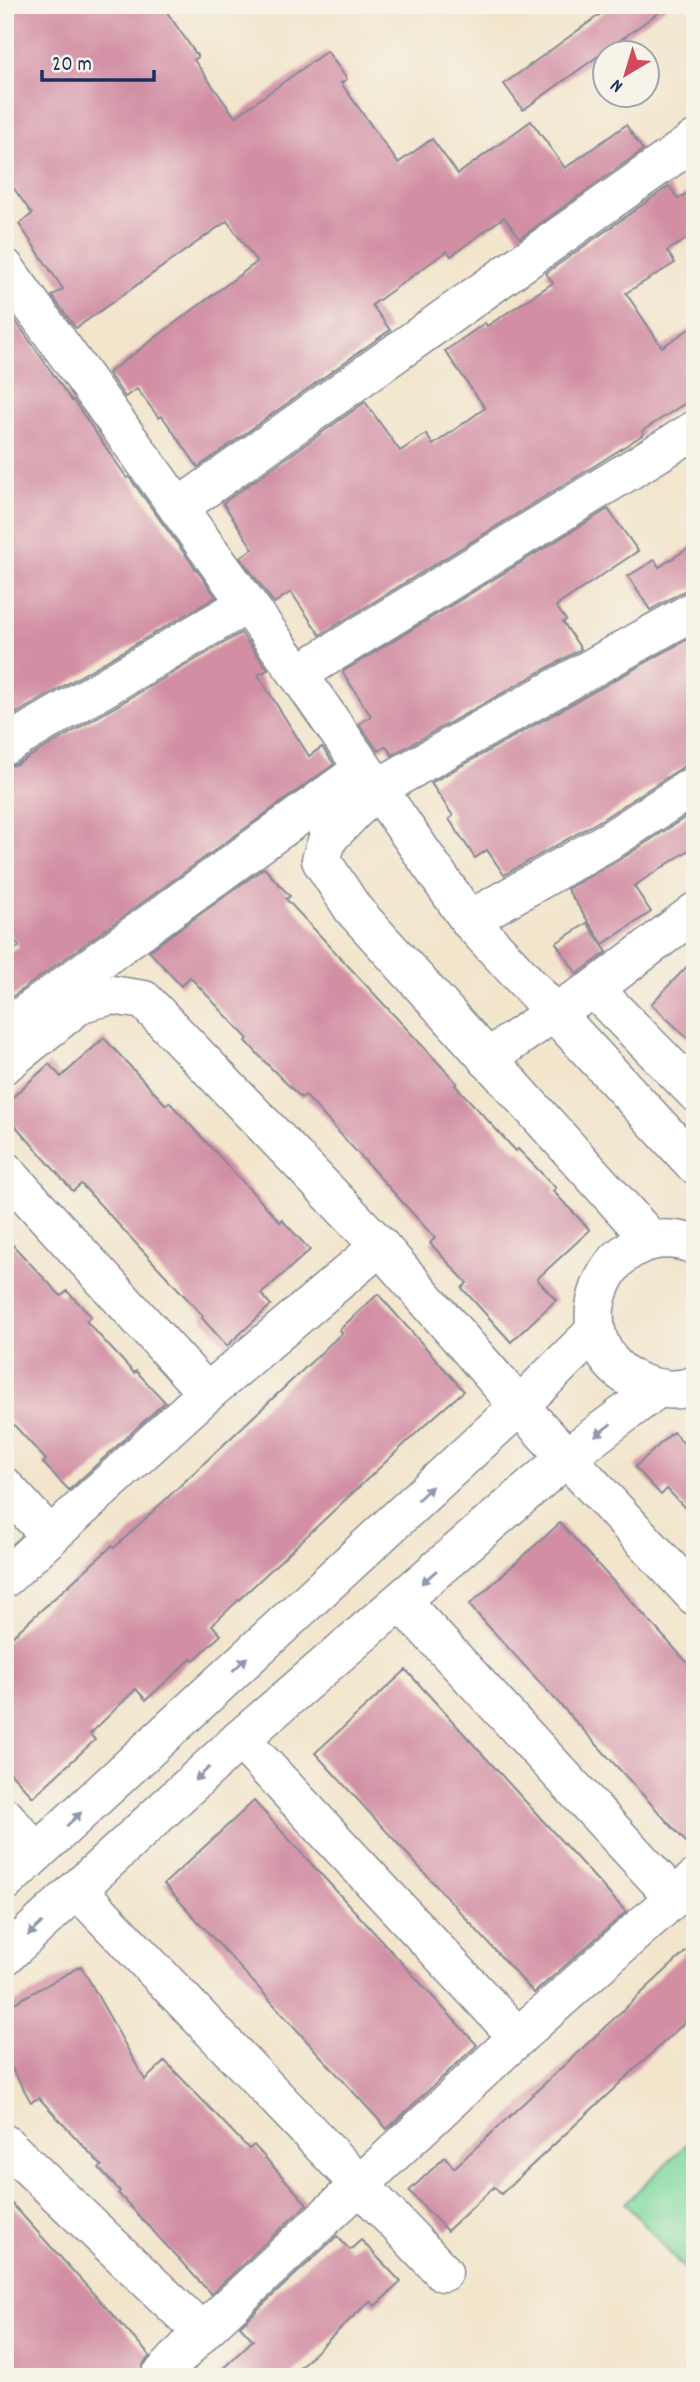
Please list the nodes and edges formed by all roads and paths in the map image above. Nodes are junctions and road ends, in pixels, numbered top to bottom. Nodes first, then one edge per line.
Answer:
1 (695, 139) edge
2 (5, 268) edge
3 (695, 430) edge
4 (178, 508) junction
5 (247, 604) junction
6 (695, 610) edge
7 (298, 674) junction
8 (6, 745) edge
9 (369, 779) junction
10 (695, 785) edge
11 (695, 912) edge
12 (469, 920) junction
13 (594, 989) junction
14 (552, 1013) junction
15 (5, 1027) edge
16 (487, 1059) junction
17 (5, 1064) edge
18 (695, 1092) edge
19 (695, 1165) edge
20 (5, 1171) edge
21 (652, 1241) junction
22 (695, 1245) edge
23 (380, 1246) junction
24 (595, 1331) junction
25 (695, 1385) edge
26 (657, 1389) junction
27 (207, 1393) junction
28 (519, 1406) junction
29 (567, 1457) junction
30 (5, 1487) edge
31 (50, 1536) junction
32 (5, 1578) edge
33 (695, 1596) edge
34 (401, 1601) junction
35 (240, 1739) junction
36 (5, 1817) edge
37 (36, 1853) junction
38 (5, 1881) edge
39 (685, 1888) edge
40 (77, 1889) junction
41 (5, 1956) edge
42 (518, 2038) junction
43 (5, 2144) edge
44 (361, 2185) junction
45 (443, 2272) dead end
46 (202, 2332) junction
47 (160, 2377) edge

1 - 4 street
2 - 4 street
3 - 7 street
4 - 5 street
5 - 7 street
5 - 8 street
6 - 9 street
7 - 9 street
9 - 12 street
9 - 15 street
9 - 16 street
10 - 12 street
11 - 13 street
12 - 14 street
13 - 14 street
13 - 18 street
14 - 16 street
14 - 19 street
16 - 21 street
17 - 23 street
20 - 27 street
21 - 22 street
21 - 24 street
23 - 27 street
23 - 28 street
24 - 26 street
24 - 28 street
25 - 26 street
26 -> 29 street
27 - 31 street
28 - 29 street
37 -> 28 street
29 - 33 street
29 -> 34 street
30 - 31 street
31 - 32 street
34 - 35 street
34 - 39 street
35 -> 40 street
35 - 42 street
36 - 37 street
37 - 38 street
39 - 42 street
40 -> 41 street
40 - 44 street
42 - 44 street
43 - 46 street
44 - 45 street
44 - 46 street
46 - 47 street

